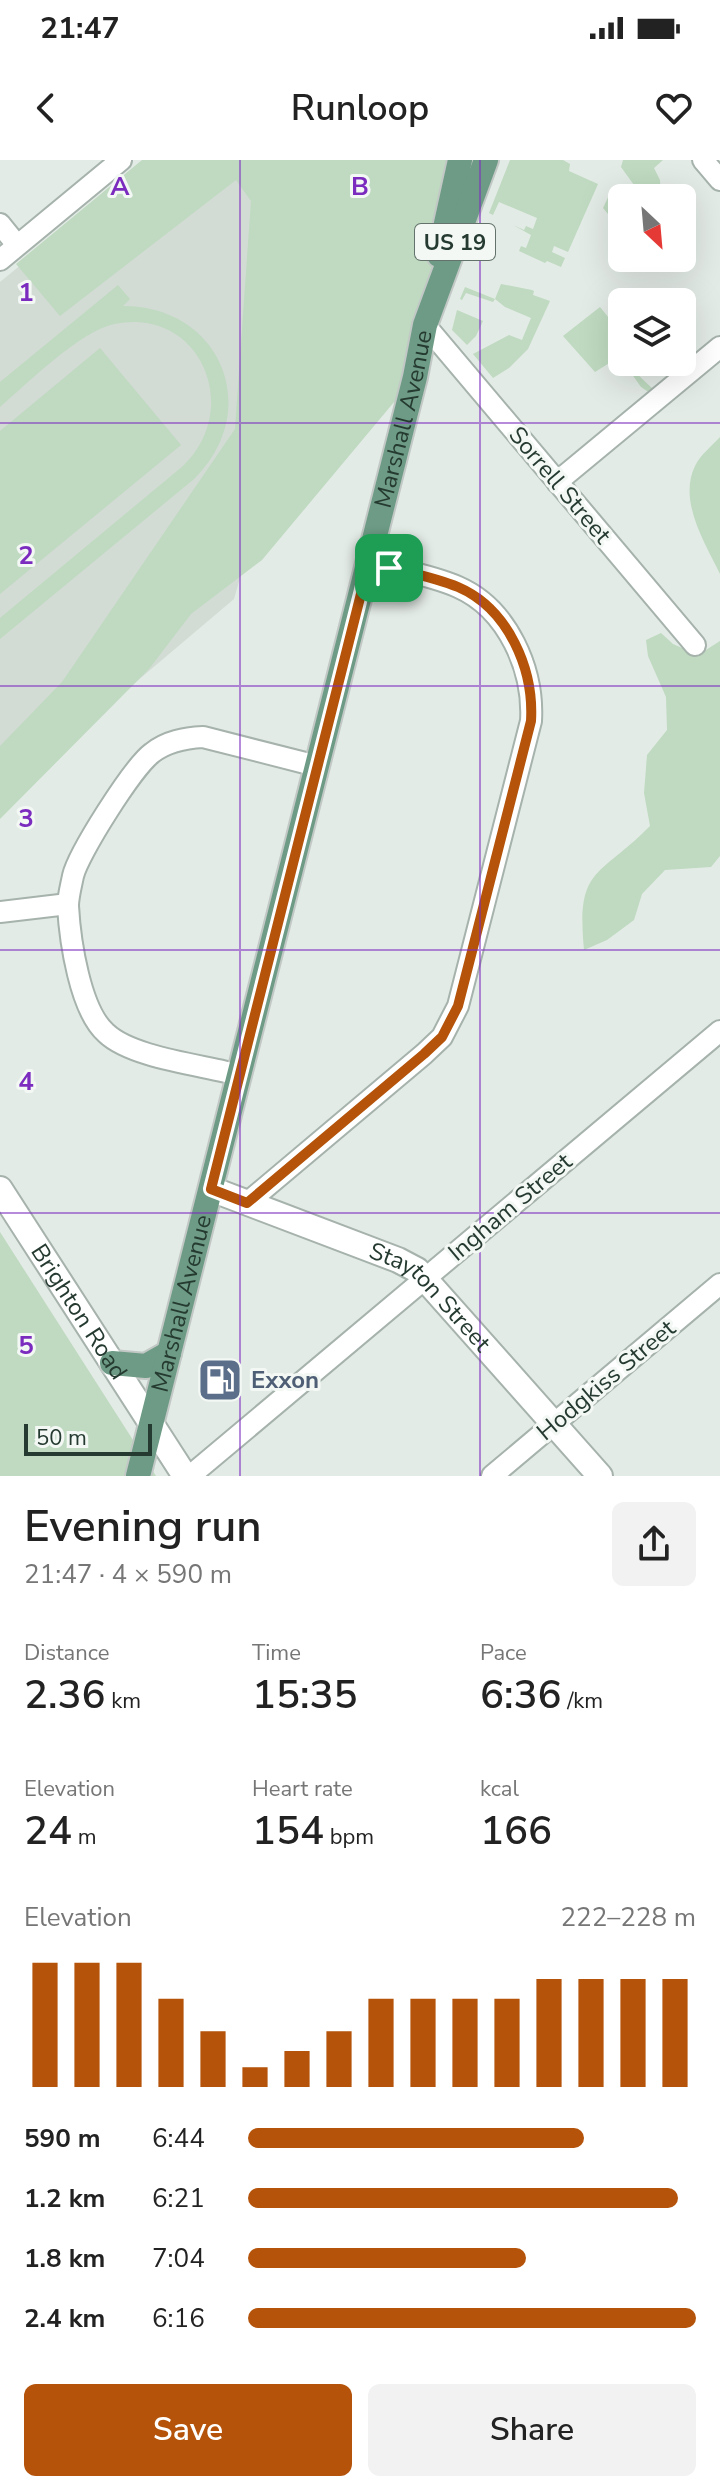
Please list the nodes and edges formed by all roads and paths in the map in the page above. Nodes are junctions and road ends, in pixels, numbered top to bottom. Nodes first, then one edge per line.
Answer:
1 (121, 160) edge
2 (460, 160) edge
3 (486, 160) edge
4 (703, 160) edge
5 (720, 180) edge
6 (0, 224) edge
7 (17, 245) junction
8 (0, 260) edge
9 (425, 325) junction
10 (720, 347) edge
11 (557, 482) junction
12 (369, 562) junction
13 (695, 645) dead end
14 (317, 766) junction
15 (68, 904) junction
16 (0, 912) edge
17 (720, 1031) edge
18 (239, 1075) junction
19 (0, 1189) edge
20 (211, 1189) junction
21 (247, 1203) junction
22 (426, 1278) junction
23 (720, 1284) edge
24 (169, 1353) junction
25 (112, 1363) junction
26 (555, 1422) junction
27 (151, 1424) junction
28 (138, 1476) edge
29 (188, 1476) edge
30 (492, 1476) edge
31 (600, 1476) edge

1 - 7 street
2 - 9 main road, US 19
3 - 9 main road, Marshall Avenue / US 19
4 - 5 street
6 - 7 street
7 - 8 street
9 - 11 street, Sorrell Street
9 - 12 main road, Marshall Avenue / US 19
10 - 11 street
11 - 13 street, Sorrell Street
12 - 14 main road, Marshall Avenue / US 19
12 - 21 street
14 - 15 street
14 - 18 main road, Marshall Avenue / US 19
15 - 16 street
15 - 18 street
17 - 22 street, Ingham Street
18 - 20 main road, Marshall Avenue / US 19
19 - 25 street, Brighton Road
20 - 21 street, Stayton Street
20 - 24 main road, Marshall Avenue / US 19
21 - 22 street, Stayton Street
22 - 26 street, Stayton Street
22 - 29 street, Ingham Street
23 - 26 street, Hodgkiss Street
24 - 25 main road
24 - 27 main road, Marshall Avenue / US 19
25 - 27 street, Brighton Road
26 - 30 street, Hodgkiss Street
26 - 31 street, Stayton Street
27 - 28 main road, Marshall Avenue / US 19
27 - 29 street, Brighton Road

